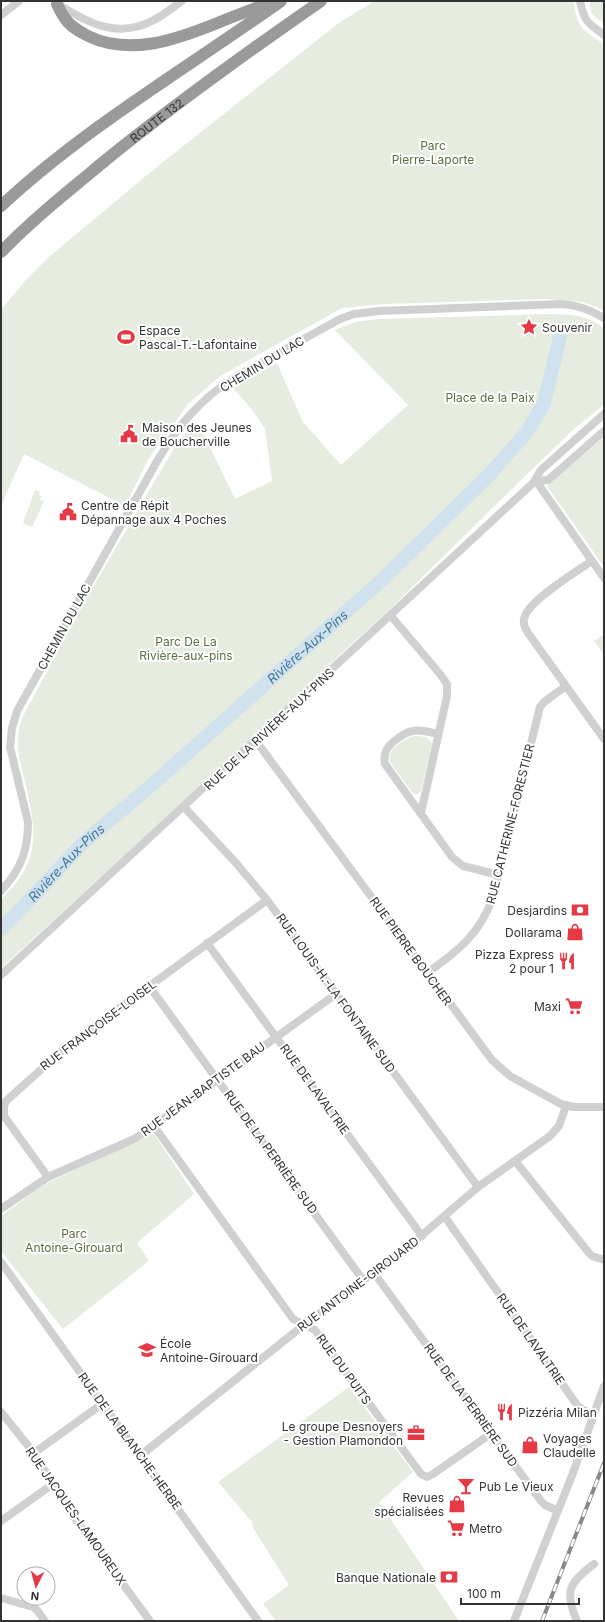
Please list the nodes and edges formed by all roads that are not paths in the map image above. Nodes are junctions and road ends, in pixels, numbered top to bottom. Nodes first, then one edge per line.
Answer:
1 (19, 1) edge
2 (182, 1) edge
3 (274, 1) edge
4 (281, 1) edge
5 (321, 1) edge
6 (56, 2) edge
7 (581, 2) edge
8 (1, 15) edge
9 (600, 30) edge
10 (604, 35) edge
11 (1, 206) edge
12 (1, 252) edge
13 (604, 318) edge
14 (604, 414) edge
15 (604, 431) edge
16 (536, 481) junction
17 (592, 561) junction
18 (604, 578) edge
19 (391, 616) junction
20 (566, 686) junction
21 (438, 734) junction
22 (604, 739) edge
23 (256, 741) junction
24 (184, 807) junction
25 (422, 813) junction
26 (499, 875) junction
27 (1, 891) edge
28 (267, 900) junction
29 (207, 943) junction
30 (427, 973) junction
31 (1, 975) edge
32 (149, 986) junction
33 (336, 994) junction
34 (276, 1036) junction
35 (218, 1080) junction
36 (566, 1106) junction
37 (604, 1107) edge
38 (154, 1126) junction
39 (516, 1162) junction
40 (48, 1177) junction
41 (478, 1187) junction
42 (1, 1209) edge
43 (445, 1217) junction
44 (422, 1236) junction
45 (604, 1260) edge
46 (1, 1262) edge
47 (374, 1273) junction
48 (363, 1280) junction
49 (305, 1325) junction
50 (604, 1386) edge
51 (102, 1404) junction
52 (1, 1413) edge
53 (594, 1414) junction
54 (492, 1433) junction
55 (34, 1453) junction
56 (141, 1456) junction
57 (53, 1484) junction
58 (558, 1511) junction
59 (1, 1521) edge
60 (594, 1564) dead end
61 (1, 1598) edge
62 (45, 1621) edge
63 (150, 1621) edge
64 (258, 1621) edge
65 (514, 1621) edge
66 (577, 1621) edge

1 - 8 street
2 - 6 street
3 - 6 highway
4 - 11 highway
5 - 12 highway, ROUTE 132
7 - 9 street
9 - 10 street
13 - 27 street, CHEMIN DU LAC
14 - 16 street, RUE DE LA RIVIÈRE-AUX-PINS
15 - 16 street, RUE DE LA RIVIÈRE-AUX-PINS
16 - 17 street
16 - 19 street, RUE DE LA RIVIÈRE-AUX-PINS
17 - 18 street
17 - 20 street
19 - 21 street
19 - 23 street, RUE DE LA RIVIÈRE-AUX-PINS
20 - 22 street
20 - 26 street, RUE CATHERINE-FORESTIER
21 - 25 street
21 - 25 street
23 - 24 street, RUE DE LA RIVIÈRE-AUX-PINS
23 - 30 street, RUE PIERRE BOUCHER
24 - 28 street, RUE LOUIS-H.-LA FONTAINE SUD
24 - 31 street, RUE DE LA RIVIÈRE-AUX-PINS
25 - 26 street
26 - 30 street, RUE CATHERINE-FORESTIER
28 - 29 street, RUE FRANÇOISE-LOISEL
28 - 33 street, RUE LOUIS-H.-LA FONTAINE SUD
29 - 32 street, RUE FRANÇOISE-LOISEL
29 - 34 street, RUE DE LAVALTRIE
30 - 36 street, RUE PIERRE BOUCHER
32 - 35 street, RUE DE LA PERRIÈRE SUD
32 - 40 street, RUE FRANÇOISE-LOISEL
33 - 34 street, RUE JEAN-BAPTISTE BAU
33 - 41 street, RUE LOUIS-H.-LA FONTAINE SUD
34 - 35 street, RUE JEAN-BAPTISTE BAU
34 - 44 street, RUE DE LAVALTRIE
35 - 38 street, RUE JEAN-BAPTISTE BAU
35 - 48 street, RUE DE LA PERRIÈRE SUD
36 - 37 street, RUE PIERRE BOUCHER
36 - 39 street, RUE ANTOINE-GIROUARD
38 - 40 street, RUE JEAN-BAPTISTE BAU
38 - 49 street, RUE DU PUITS
39 - 41 street, RUE ANTOINE-GIROUARD
39 - 45 street
40 - 42 street, RUE JEAN-BAPTISTE BAU
41 - 43 street, RUE ANTOINE-GIROUARD
43 - 44 street, RUE ANTOINE-GIROUARD
43 - 53 street, RUE DE LAVALTRIE
44 - 47 street, RUE ANTOINE-GIROUARD
46 - 51 street, RUE DE LA BLANCHE-HERBE
47 - 48 street, RUE ANTOINE-GIROUARD
47 - 54 street, RUE DE LA PERRIÈRE SUD
48 - 49 street, RUE ANTOINE-GIROUARD
49 - 54 street, RUE DU PUITS
49 - 56 street, RUE ANTOINE-GIROUARD
50 - 53 street
51 - 55 street
51 - 56 street, RUE DE LA BLANCHE-HERBE
52 - 55 street, RUE JACQUES-LAMOUREUX
53 - 58 street
54 - 58 street, RUE DE LA PERRIÈRE SUD
55 - 57 street, RUE JACQUES-LAMOUREUX
56 - 64 street, RUE DE LA BLANCHE-HERBE
57 - 59 street
57 - 63 street, RUE JACQUES-LAMOUREUX
58 - 65 street
60 - 66 street
61 - 62 street

